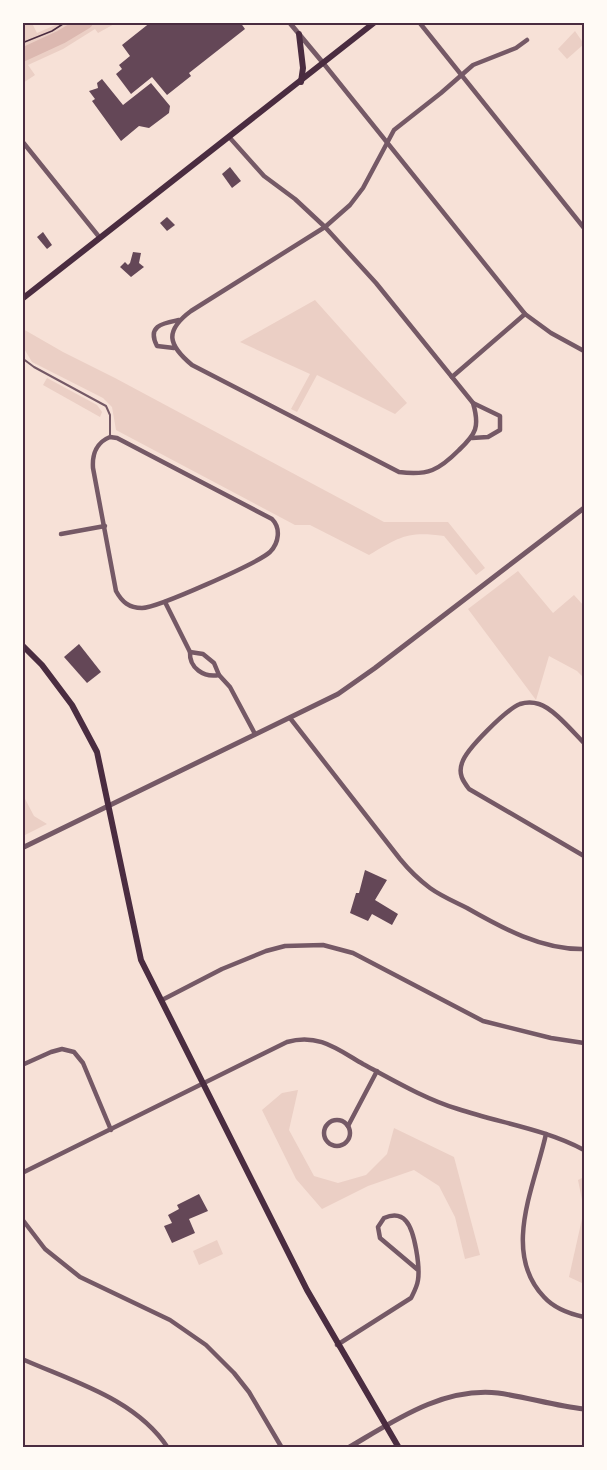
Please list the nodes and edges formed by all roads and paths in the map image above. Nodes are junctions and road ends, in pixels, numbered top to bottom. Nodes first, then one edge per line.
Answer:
1 (66, 22) edge
2 (289, 22) edge
3 (375, 22) edge
4 (419, 22) edge
5 (299, 34) junction
6 (527, 40) dead end
7 (22, 43) edge
8 (324, 64) junction
9 (461, 76) junction
10 (300, 82) junction
11 (230, 138) junction
12 (388, 140) junction
13 (22, 141) edge
14 (325, 227) junction
15 (585, 228) edge
16 (100, 238) junction
17 (22, 299) edge
18 (525, 314) junction
19 (179, 320) junction
20 (174, 348) junction
21 (585, 351) edge
22 (22, 358) edge
23 (452, 377) junction
24 (473, 404) junction
25 (110, 437) junction
26 (472, 438) junction
27 (585, 508) edge
28 (105, 526) junction
29 (61, 534) dead end
30 (165, 602) junction
31 (22, 645) edge
32 (190, 652) junction
33 (219, 675) junction
34 (290, 718) junction
35 (255, 734) junction
36 (585, 743) edge
37 (108, 805) junction
38 (22, 848) edge
39 (585, 856) edge
40 (585, 949) edge
41 (162, 1000) junction
42 (585, 1043) edge
43 (22, 1065) edge
44 (377, 1071) junction
45 (203, 1085) junction
46 (348, 1126) junction
47 (111, 1130) junction
48 (546, 1134) junction
49 (585, 1150) edge
50 (22, 1173) edge
51 (22, 1219) edge
52 (418, 1270) junction
53 (585, 1317) edge
54 (337, 1345) junction
55 (22, 1359) edge
56 (585, 1409) edge
57 (385, 1426) junction
58 (166, 1447) edge
59 (282, 1448) edge
60 (348, 1448) edge
61 (399, 1448) edge

1 - 7 path
2 - 5 street
3 - 8 main road
4 - 9 street
5 - 8 street
5 - 10 main road
6 - 9 street
8 - 10 main road
8 - 12 street
9 - 12 street
9 - 15 street
10 - 11 main road
11 - 14 street
11 - 16 main road
12 - 14 street
12 - 18 street
13 - 16 street
14 - 19 street
14 - 23 street
16 - 17 main road
18 - 21 street
18 - 23 street
19 - 20 street
19 - 20 street
20 - 26 street
22 - 25 lane
23 - 24 street
24 - 26 street
24 - 26 street
25 - 28 street
25 - 30 street
27 - 34 street
28 - 29 street
28 - 30 street
30 - 32 street
31 - 37 main road
32 - 33 street
32 - 33 street
33 - 35 street
34 - 35 street
34 - 40 street
35 - 37 street
36 - 39 street
37 - 38 street
37 - 41 main road
41 - 42 street
41 - 45 main road
43 - 47 street
44 - 45 street
44 - 46 street
44 - 48 street
45 - 47 street
45 - 54 main road
46 - 46 street
47 - 50 street
48 - 49 street
48 - 53 street
51 - 59 street
52 - 52 street
52 - 54 street
54 - 57 main road
55 - 58 street
56 - 57 street
57 - 60 street
57 - 61 main road

